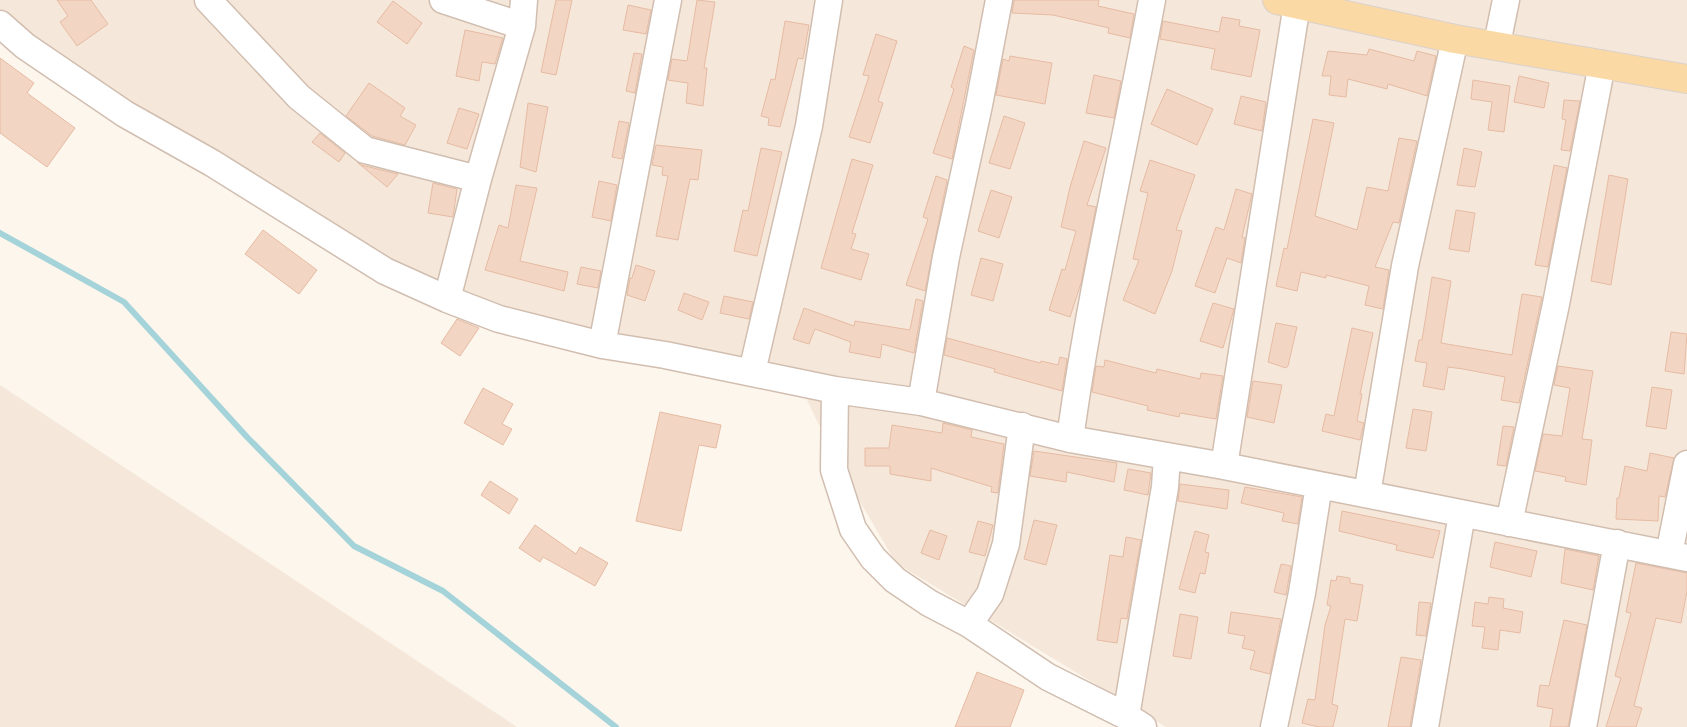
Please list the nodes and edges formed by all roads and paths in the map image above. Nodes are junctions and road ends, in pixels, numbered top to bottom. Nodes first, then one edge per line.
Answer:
1 (208, 0) edge
2 (443, 0) edge
3 (524, 0) edge
4 (668, 0) edge
5 (830, 0) edge
6 (999, 0) edge
7 (1152, 0) edge
8 (1506, 0) edge
9 (1287, 2) edge
10 (0, 24) edge
11 (522, 26) junction
12 (1455, 38) junction
13 (1497, 44) junction
14 (1602, 64) junction
15 (1687, 79) edge
16 (478, 178) junction
17 (447, 299) junction
18 (602, 345) junction
19 (752, 372) junction
20 (835, 390) junction
21 (921, 402) junction
22 (1022, 426) junction
23 (1070, 439) junction
24 (1167, 456) junction
25 (1687, 464) edge
26 (1224, 466) junction
27 (1319, 485) junction
28 (1367, 494) junction
29 (1462, 514) junction
30 (1509, 523) junction
31 (1617, 543) junction
32 (1678, 556) edge
33 (969, 624) junction
34 (1135, 721) edge
35 (1274, 727) edge
36 (1425, 727) edge
37 (1583, 727) edge

1 - 16 street
2 - 11 street
3 - 11 street
4 - 18 street
5 - 19 street
6 - 21 street
7 - 23 street
8 - 13 street
9 - 12 main road
9 - 26 street
10 - 17 street
11 - 16 street
12 - 13 main road
12 - 28 street
13 - 14 main road
14 - 15 main road
14 - 30 street
16 - 17 street
17 - 18 street
18 - 19 street
19 - 20 street
20 - 21 street
20 - 33 street
21 - 22 street
22 - 23 street
22 - 33 street
23 - 24 street
24 - 26 street
24 - 34 street
25 - 32 street
26 - 27 street
27 - 28 street
27 - 35 street
28 - 29 street
29 - 30 street
29 - 36 street
30 - 31 street
31 - 32 street
31 - 37 street
33 - 34 street

